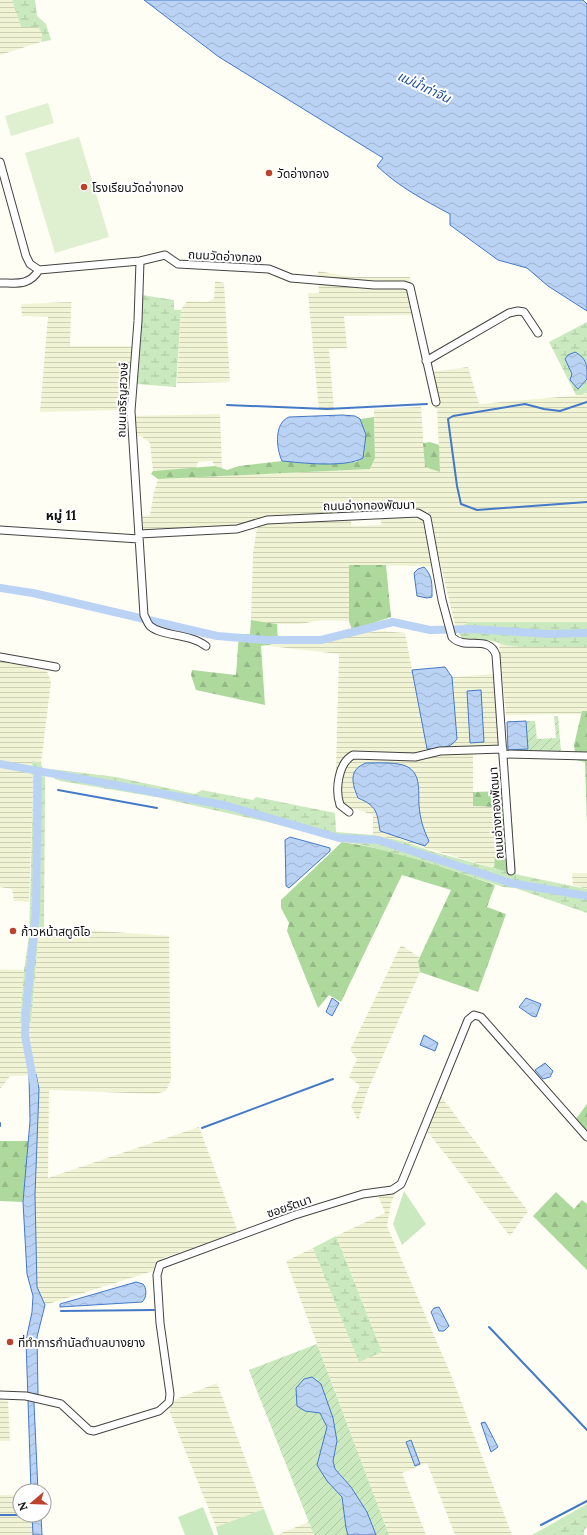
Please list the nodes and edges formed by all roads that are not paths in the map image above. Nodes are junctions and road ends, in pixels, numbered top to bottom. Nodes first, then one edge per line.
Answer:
1 (0, 162) edge
2 (140, 261) junction
3 (39, 270) junction
4 (0, 283) edge
5 (538, 333) dead end
6 (426, 361) junction
7 (436, 402) dead end
8 (0, 530) edge
9 (139, 537) junction
10 (206, 646) dead end
11 (0, 657) edge
12 (56, 667) dead end
13 (503, 752) junction
14 (587, 756) edge
15 (349, 812) dead end
16 (511, 871) dead end
17 (587, 1137) edge
18 (0, 1395) edge

1 - 3 street
2 - 3 street, ถนนวัดอ่างทอง
2 - 6 street, ถนนวัดอ่างทอง
2 - 9 street, ถนนเจริญสวงษ์
3 - 4 street
5 - 6 street
6 - 7 street, ถนนวัดอ่างทอง
8 - 9 street
9 - 10 street, ถนนเจริญสวงษ์
9 - 13 street, ถนนอ่างทองพัฒนา
11 - 12 street
13 - 14 street, ถนนอ่างทองพัฒนา
13 - 15 street, ถนนอ่างทองพัฒนา
13 - 16 street, ถนนอ่างทองพัฒนา
17 - 18 street, ซอยรัตนา

